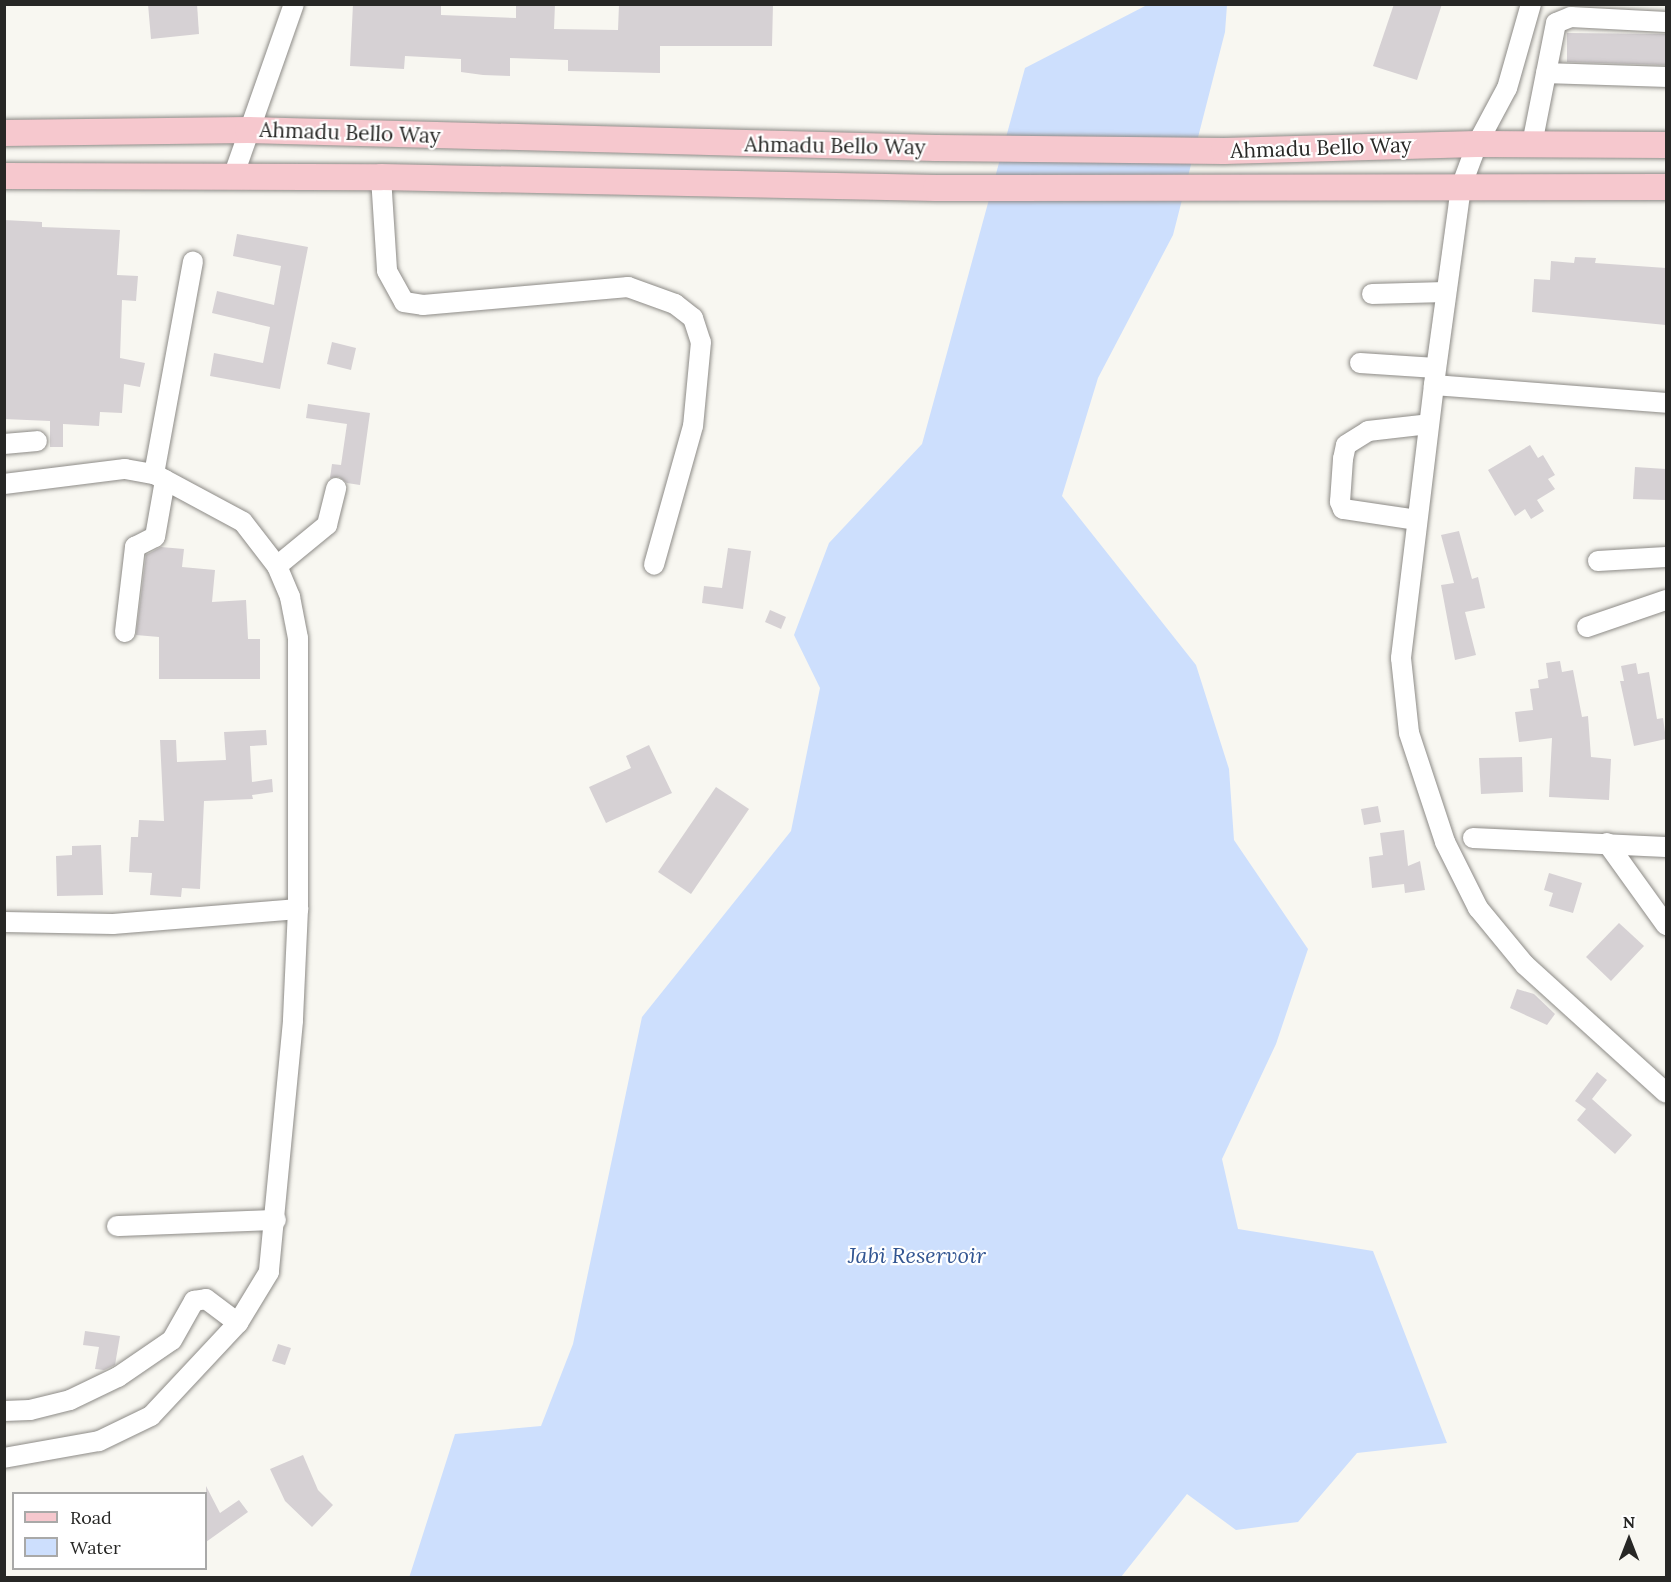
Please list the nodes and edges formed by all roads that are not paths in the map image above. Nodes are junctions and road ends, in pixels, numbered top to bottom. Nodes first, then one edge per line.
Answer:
1 (294, 4) edge
2 (1532, 4) edge
3 (1666, 22) edge
4 (1546, 73) junction
5 (1666, 77) edge
6 (248, 130) junction
7 (4, 133) edge
8 (1477, 144) junction
9 (1532, 144) junction
10 (1666, 145) edge
11 (4, 176) edge
12 (233, 177) junction
13 (381, 177) junction
14 (1461, 187) junction
15 (1666, 187) edge
16 (193, 262) dead end
17 (1446, 292) junction
18 (1372, 294) dead end
19 (1360, 363) dead end
20 (1435, 377) junction
21 (1666, 403) edge
22 (1429, 424) junction
23 (37, 441) dead end
24 (4, 444) edge
25 (160, 477) junction
26 (4, 483) edge
27 (336, 488) dead end
28 (1417, 520) junction
29 (1666, 557) edge
30 (1598, 561) dead end
31 (654, 565) dead end
32 (277, 566) junction
33 (1666, 600) edge
34 (1587, 627) dead end
35 (125, 632) dead end
36 (1473, 838) dead end
37 (1607, 843) junction
38 (1666, 847) edge
39 (298, 909) junction
40 (4, 922) edge
41 (1666, 925) edge
42 (1666, 1093) edge
43 (276, 1220) junction
44 (117, 1226) dead end
45 (238, 1323) junction
46 (4, 1411) edge
47 (4, 1458) edge

1 - 6 street
2 - 8 street
3 - 4 street
4 - 5 street
4 - 9 street
6 - 7 main road, Ahmadu Bello Way
6 - 8 main road, Ahmadu Bello Way
6 - 12 street
8 - 9 main road, Ahmadu Bello Way
8 - 14 street
9 - 10 main road, Ahmadu Bello Way
11 - 12 main road, Ahmadu Bello Way
12 - 13 main road, Ahmadu Bello Way
13 - 14 main road, Ahmadu Bello Way
13 - 31 street
14 - 15 main road, Ahmadu Bello Way
14 - 17 street
16 - 25 street
17 - 18 street
17 - 20 street
19 - 20 street
20 - 21 street
20 - 22 street
22 - 28 street
22 - 28 street
23 - 24 street
25 - 26 street
25 - 32 street
25 - 35 street
27 - 32 street
28 - 42 street
29 - 30 street
32 - 39 street
33 - 34 street
36 - 37 street
37 - 38 street
37 - 41 street
39 - 40 street
39 - 43 street
43 - 44 street
43 - 45 street
45 - 46 street
45 - 47 street

